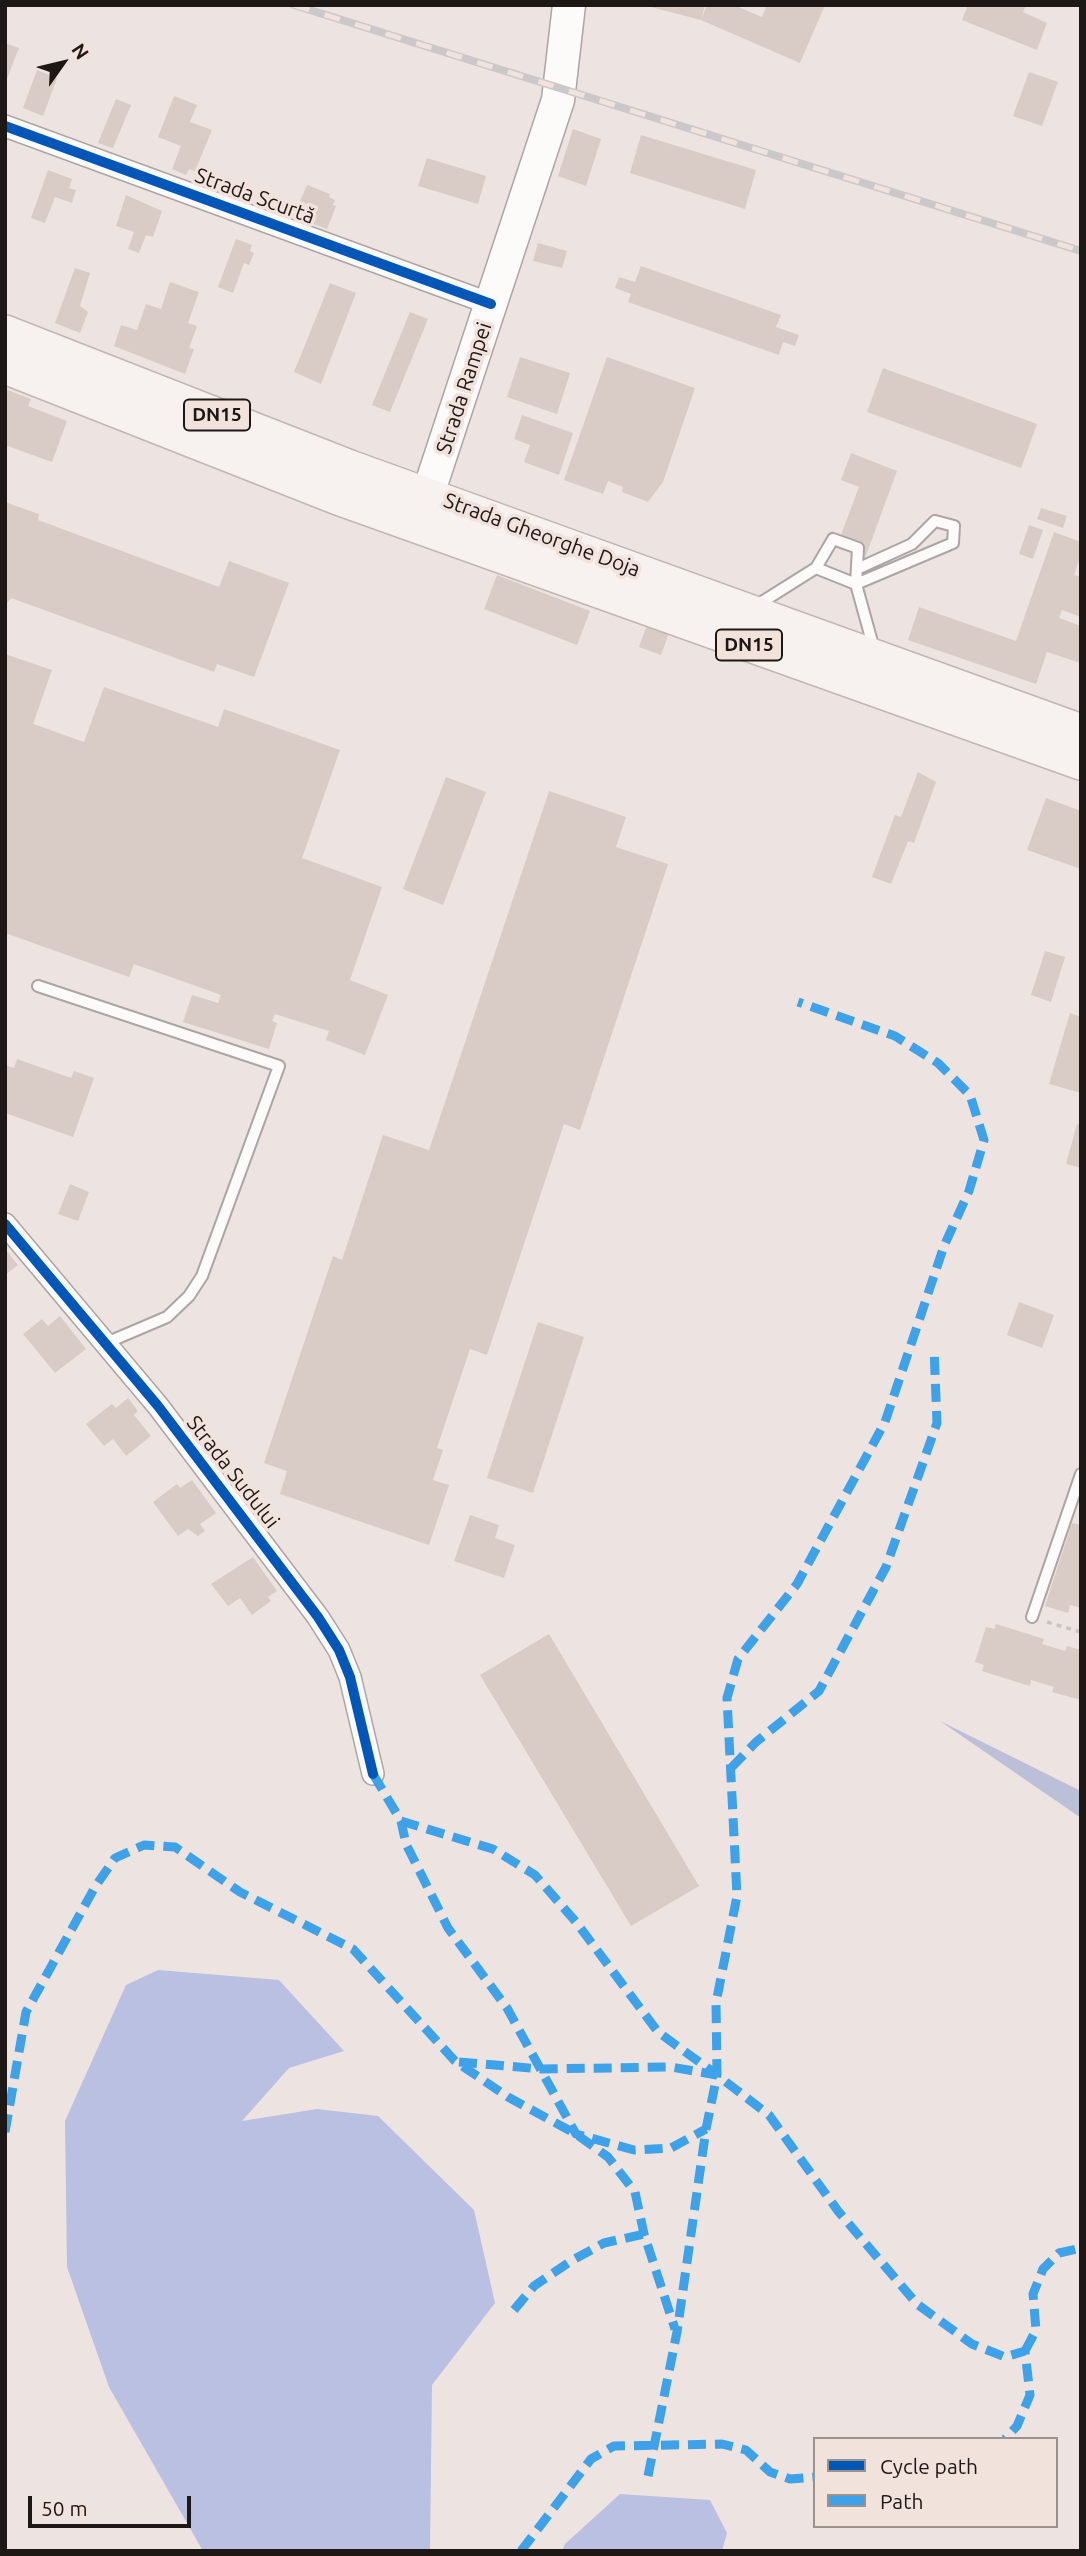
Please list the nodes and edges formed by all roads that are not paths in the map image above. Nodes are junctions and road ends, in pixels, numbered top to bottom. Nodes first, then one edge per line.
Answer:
1 (569, 5) edge
2 (5, 126) edge
3 (491, 304) junction
4 (5, 333) edge
5 (5, 366) edge
6 (429, 494) junction
7 (418, 526) junction
8 (816, 568) junction
9 (857, 569) junction
10 (856, 584) junction
11 (749, 610) junction
12 (876, 658) junction
13 (1081, 732) edge
14 (1081, 762) edge
15 (38, 986) dead end
16 (5, 1224) edge
17 (106, 1343) junction
18 (1081, 1474) edge
19 (1032, 1617) road end
20 (373, 1774) dead end

1 - 3 main road, Strada Rampei
2 - 3 street, Strada Scurtă
3 - 6 main road, Strada Rampei
4 - 6 main road, Strada Gheorghe Doja / DN15
5 - 7 main road, Strada Gheorghe Doja / DN15
6 - 7 main road, Strada Rampei
6 - 11 main road, Strada Gheorghe Doja / DN15
7 - 14 main road, Strada Gheorghe Doja / DN15
8 - 9 lane
8 - 10 lane
8 - 11 lane
9 - 10 lane
9 - 10 lane
10 - 12 lane
11 - 12 main road, Strada Gheorghe Doja / DN15
12 - 13 main road, Strada Gheorghe Doja / DN15
15 - 17 lane
16 - 17 street, Strada Sudului
17 - 20 street, Strada Sudului
18 - 19 lane

